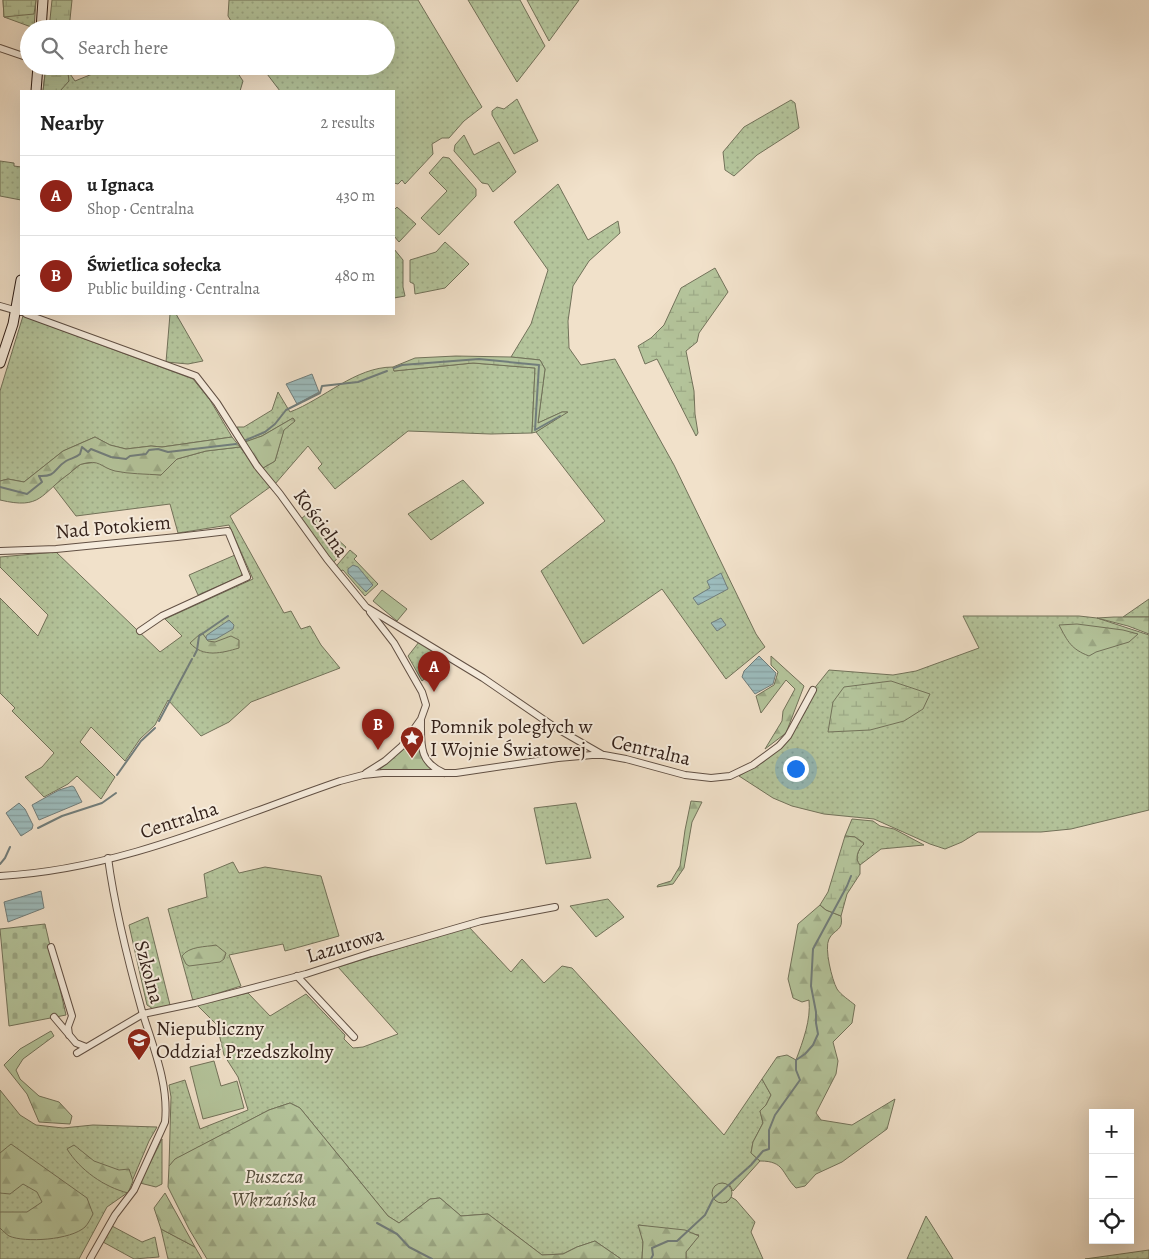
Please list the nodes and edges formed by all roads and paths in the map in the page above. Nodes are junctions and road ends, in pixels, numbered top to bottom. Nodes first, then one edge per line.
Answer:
1 (43, 0) edge
2 (42, 20) edge
3 (0, 48) edge
4 (20, 55) edge
5 (37, 75) edge
6 (36, 90) edge
7 (20, 296) edge
8 (0, 306) edge
9 (19, 311) edge
10 (29, 315) edge
11 (0, 363) edge
12 (0, 551) edge
13 (366, 607) junction
14 (397, 625) junction
15 (140, 631) dead end
16 (389, 635) junction
17 (813, 690) dead end
18 (421, 719) junction
19 (604, 755) junction
20 (445, 773) junction
21 (363, 775) junction
22 (108, 858) junction
23 (0, 876) edge
24 (555, 907) dead end
25 (51, 947) dead end
26 (297, 976) junction
27 (143, 1014) junction
28 (54, 1017) dead end
29 (69, 1035) junction
30 (354, 1037) dead end
31 (86, 1047) junction
32 (77, 1053) dead end
33 (90, 1259) edge

1 - 2 street
3 - 4 street
5 - 6 street
7 - 9 street
8 - 9 street
9 - 11 street
10 - 13 street, Kościelna
12 - 15 street, Nad Potokiem
13 - 14 street, Kościelna
13 - 16 street, Centralna
14 - 16 street
14 - 19 street, Kościelna
16 - 18 street, Centralna
17 - 19 street, Centralna
18 - 20 street, Centralna
18 - 21 street, Centralna
19 - 20 street, Centralna
20 - 21 street, Centralna
21 - 22 street, Centralna
22 - 23 street, Centralna
22 - 27 street, Szkolna
24 - 26 street, Lazurowa
25 - 29 street
26 - 27 street, Lazurowa
26 - 30 street
27 - 31 street, Lazurowa
27 - 33 street, Szkolna
28 - 29 street
29 - 31 street
31 - 32 street, Lazurowa

